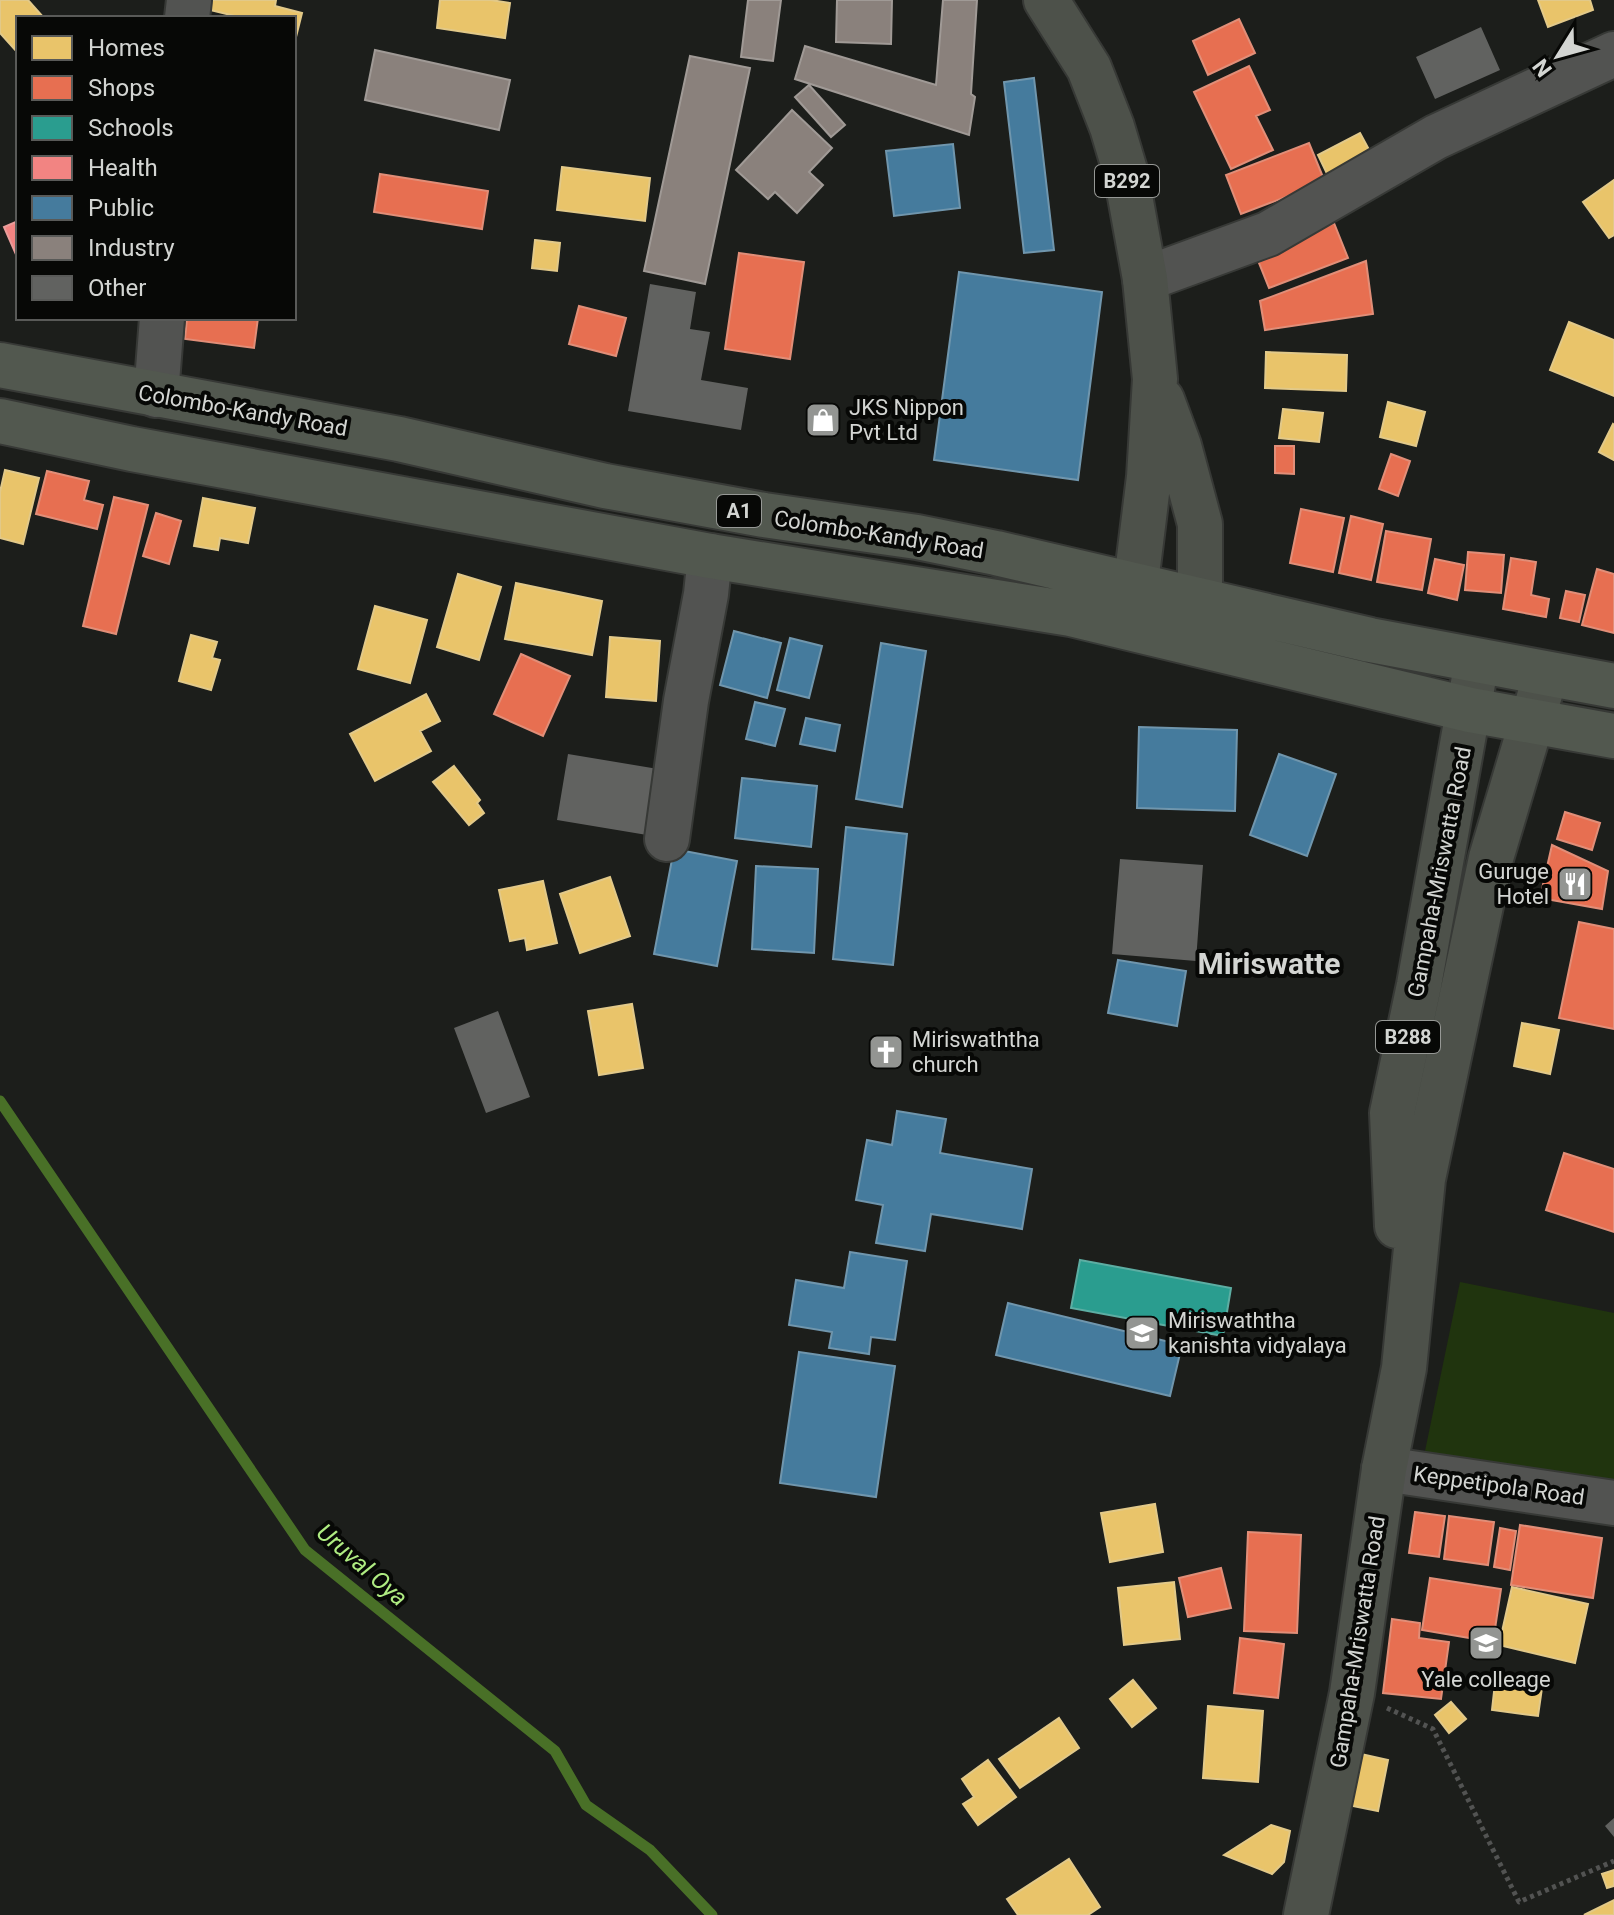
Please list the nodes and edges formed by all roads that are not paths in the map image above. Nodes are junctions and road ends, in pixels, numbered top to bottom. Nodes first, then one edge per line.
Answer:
1 (1046, 0) edge
2 (1614, 54) edge
3 (1145, 279) junction
4 (162, 320) edge
5 (0, 365) edge
6 (1155, 379) junction
7 (156, 395) junction
8 (0, 421) edge
9 (710, 556) junction
10 (1137, 586) junction
11 (1200, 601) junction
12 (1130, 631) junction
13 (1194, 645) junction
14 (1477, 661) junction
15 (1546, 674) junction
16 (1614, 686) edge
17 (1470, 710) junction
18 (1532, 721) junction
19 (1614, 736) edge
20 (667, 839) dead end
21 (1404, 1368) junction
22 (1384, 1469) junction
23 (1614, 1503) edge
24 (1306, 1915) edge

1 - 3 main road, B292
2 - 3 street
3 - 6 main road, B292
4 - 7 street
5 - 7 highway, Colombo-Kandy Road / A1
6 - 10 main road, B292
6 - 11 main road, B292
7 - 10 highway, Colombo-Kandy Road / A1
8 - 9 highway, A1
9 - 12 highway, A1
9 - 20 street
10 - 11 highway, Colombo-Kandy Road / A1
10 - 12 main road, B292
11 - 13 main road, B292
11 - 14 highway, Colombo-Kandy Road / A1
12 - 13 highway, A1
13 - 17 highway, A1
14 - 15 highway, Colombo-Kandy Road / A1
14 - 17 main road, Gampaha-Mriswatta Road
15 - 16 highway, Colombo-Kandy Road / A1
15 - 18 main road, Gampaha-Mriswatta Road
17 - 18 highway, A1
17 - 21 main road, Gampaha-Mriswatta Road / B288
18 - 19 highway, A1
18 - 21 main road, Gampaha-Mriswatta Road / B288
21 - 22 main road, Gampaha-Mriswatta Road / B288
22 - 23 street, Keppetipola Road
22 - 24 main road, Gampaha-Mriswatta Road / B288

